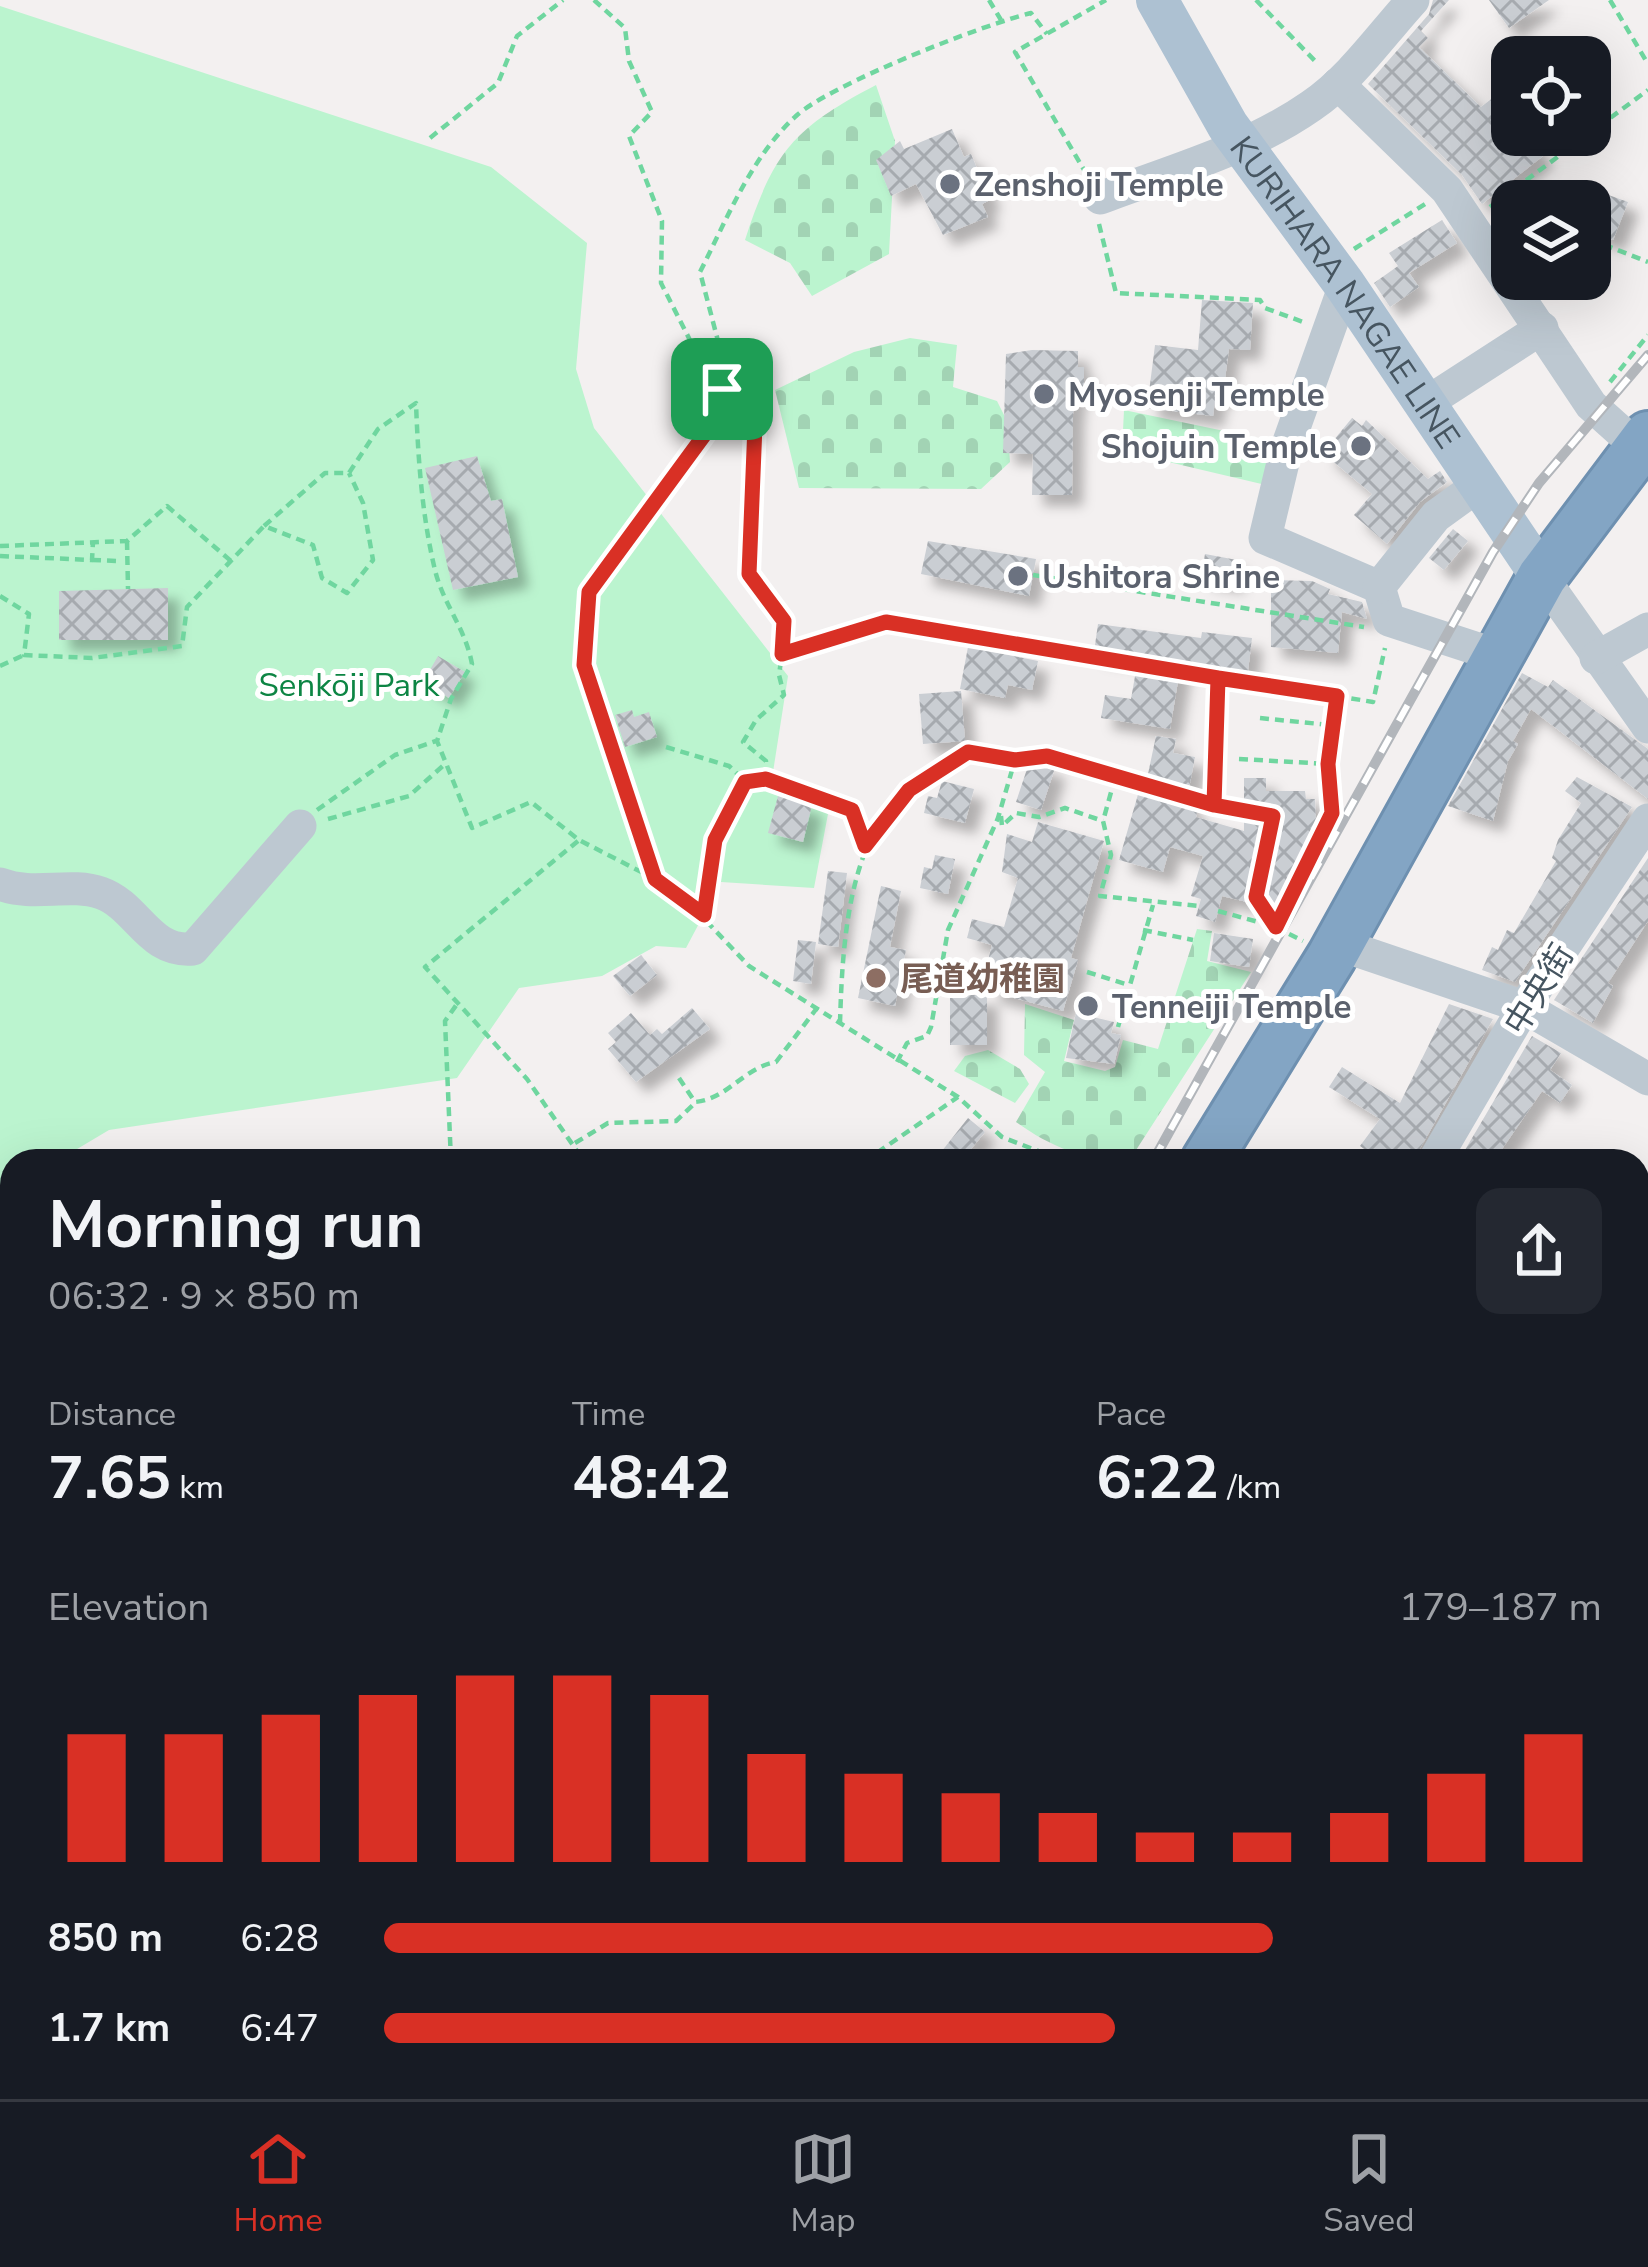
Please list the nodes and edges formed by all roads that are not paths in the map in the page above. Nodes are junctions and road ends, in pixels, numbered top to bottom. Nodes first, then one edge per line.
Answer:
1 (1157, 0) edge
2 (1413, 0) edge
3 (1338, 84) junction
4 (1244, 144) junction
5 (1100, 198) dead end
6 (1337, 275) junction
7 (1542, 328) junction
8 (1423, 405) junction
9 (1640, 460) edge
10 (1479, 485) junction
11 (1542, 577) junction
12 (1379, 587) junction
13 (1648, 629) edge
14 (1496, 655) junction
15 (1596, 658) junction
16 (1648, 727) edge
17 (1648, 820) edge
18 (300, 826) road end
19 (0, 884) edge
20 (1322, 944) junction
21 (1523, 1007) junction
22 (1648, 1079) edge
23 (1212, 1149) edge
24 (1441, 1149) edge

1 - 4 main road, KURIHARA NAGAE LINE
2 - 3 street
3 - 4 street
3 - 7 street
4 - 5 street
4 - 6 main road, KURIHARA NAGAE LINE
6 - 8 main road, KURIHARA NAGAE LINE
6 - 12 street
7 - 8 street
7 - 9 street
8 - 10 main road, KURIHARA NAGAE LINE
9 - 11 highway
10 - 11 main road, KURIHARA NAGAE LINE
10 - 12 street
11 - 14 highway
11 - 15 street
12 - 14 street
13 - 15 street
14 - 20 highway
15 - 16 street
17 - 21 street, 中央街
18 - 19 street
20 - 21 street
20 - 23 highway
21 - 22 street
21 - 24 street, 中央街

